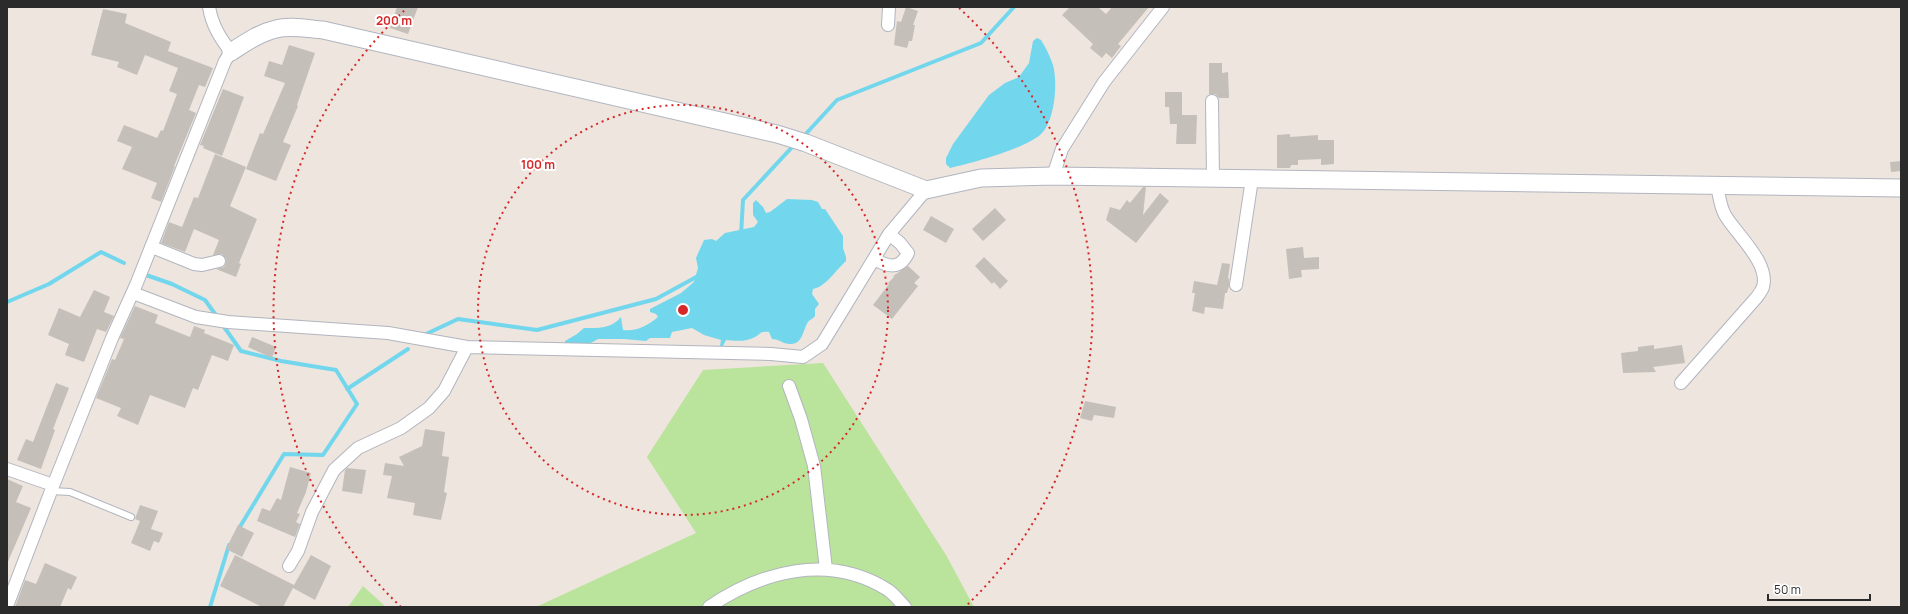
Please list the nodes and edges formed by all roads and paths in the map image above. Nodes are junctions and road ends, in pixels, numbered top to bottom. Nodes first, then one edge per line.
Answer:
1 (209, 7) edge
2 (889, 7) edge
3 (1164, 7) edge
4 (888, 25) dead end
5 (231, 52) junction
6 (1212, 101) dead end
7 (1053, 176) junction
8 (1213, 178) junction
9 (1252, 179) junction
10 (1717, 185) junction
11 (921, 187) junction
12 (1901, 188) edge
13 (889, 234) junction
14 (149, 252) junction
15 (874, 259) junction
16 (219, 261) dead end
17 (1236, 285) dead end
18 (135, 289) junction
19 (467, 347) junction
20 (1681, 383) dead end
21 (789, 386) dead end
22 (7, 469) edge
23 (52, 488) junction
24 (131, 517) dead end
25 (289, 566) dead end
26 (826, 569) junction
27 (7, 606) edge
28 (708, 607) edge
29 (906, 607) edge

1 - 5 street
2 - 4 street
3 - 7 street
5 - 11 street
5 - 14 street
6 - 8 street
7 - 8 street
7 - 11 street
8 - 9 street
9 - 10 street
9 - 17 street
10 - 12 street
10 - 20 street
11 - 13 street
13 - 15 street
13 - 15 street
14 - 16 street
14 - 18 street
15 - 19 street
18 - 19 street
18 - 23 street
19 - 25 street
21 - 26 street
22 - 23 street
23 - 24 lane
23 - 27 street
26 - 28 street
26 - 29 street

